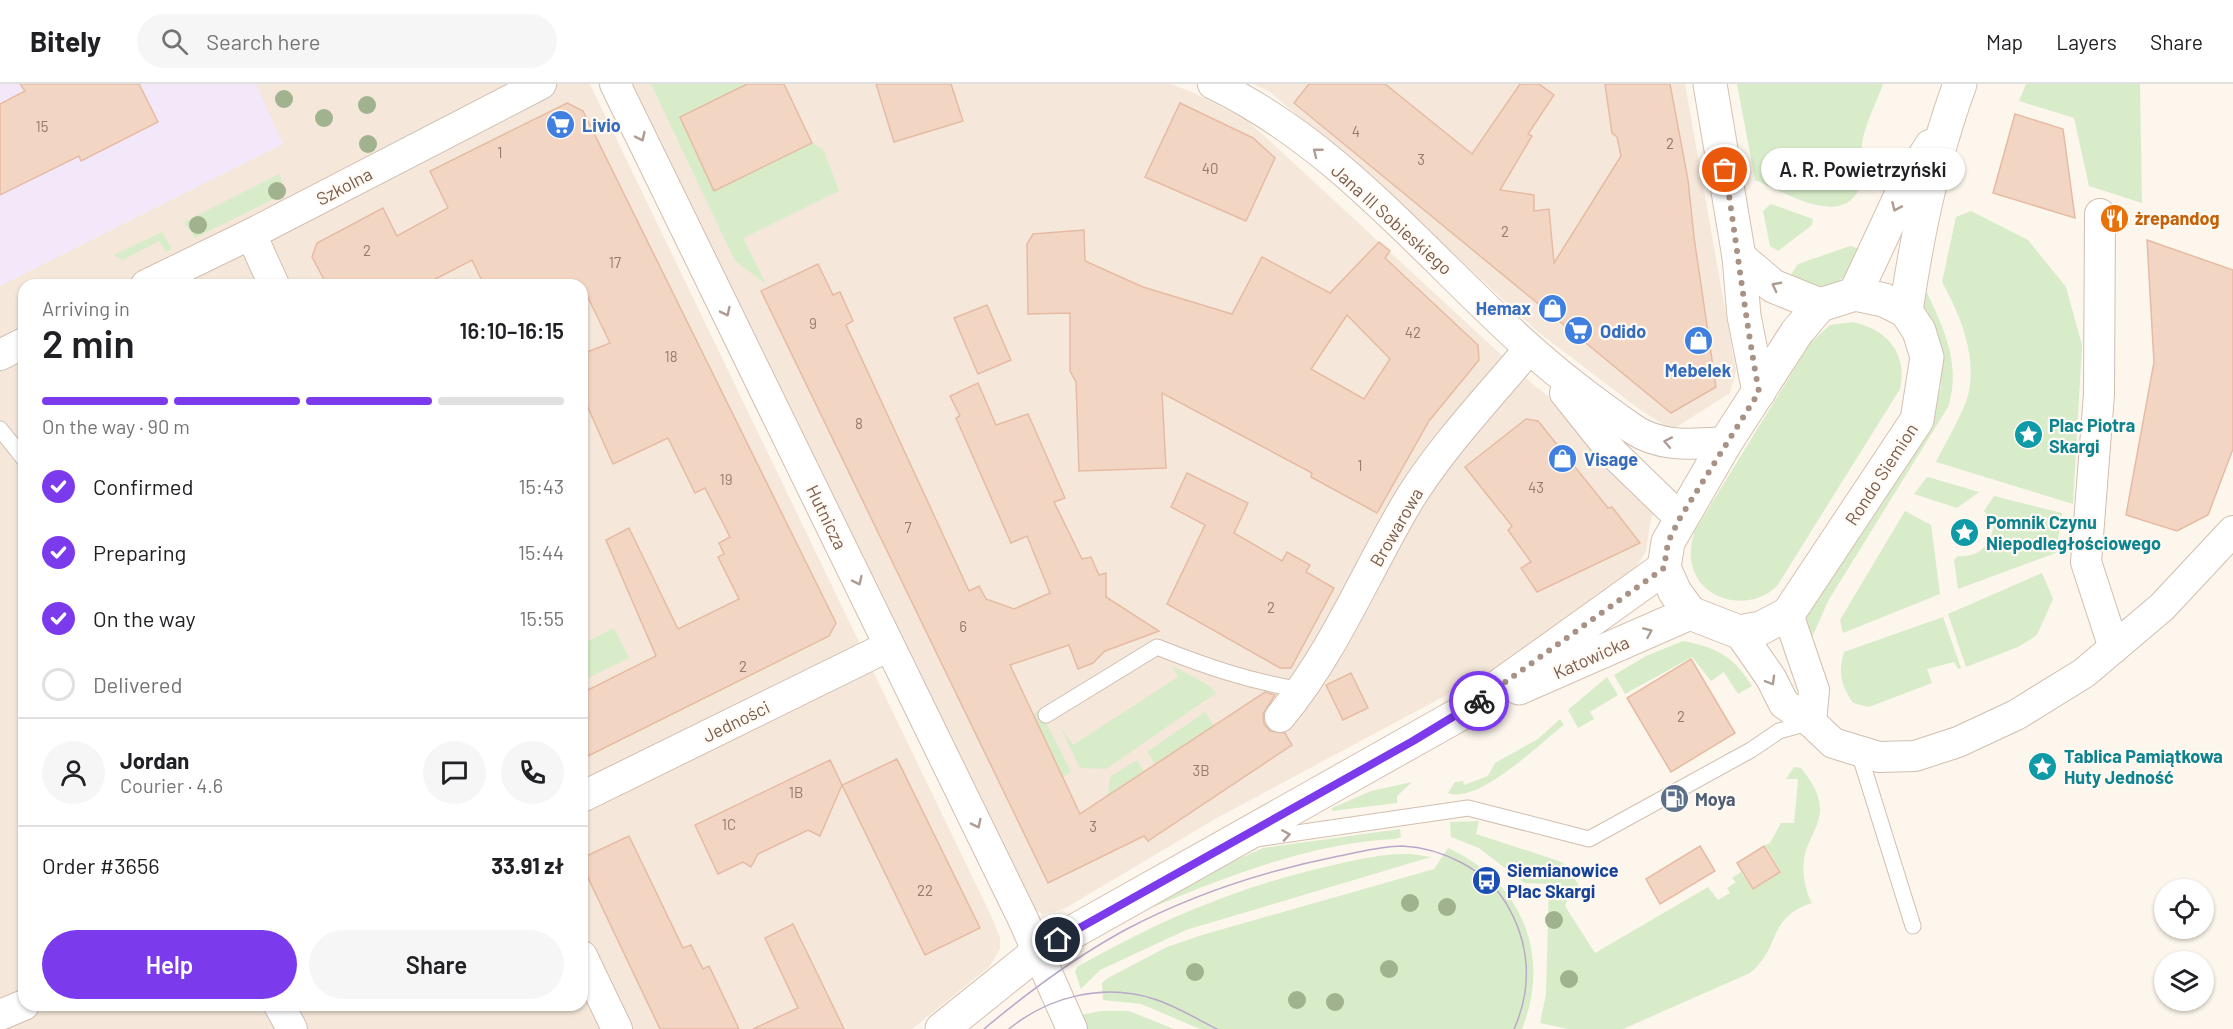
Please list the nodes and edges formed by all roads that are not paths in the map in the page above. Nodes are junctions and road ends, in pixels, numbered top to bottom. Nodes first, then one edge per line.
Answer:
1 (541, 84) edge
2 (615, 84) edge
3 (1213, 84) edge
4 (1710, 84) edge
5 (1960, 84) edge
6 (1947, 120) junction
7 (2100, 214) dead end
8 (251, 234) junction
9 (1739, 257) junction
10 (158, 279) edge
11 (271, 279) edge
12 (1856, 294) junction
13 (1820, 305) junction
14 (1906, 311) junction
15 (18, 346) edge
16 (1529, 349) junction
17 (0, 355) edge
18 (1759, 392) junction
19 (0, 429) edge
20 (1726, 442) junction
21 (18, 452) edge
22 (1680, 518) junction
23 (2233, 531) edge
24 (1664, 568) junction
25 (1690, 613) junction
26 (1788, 614) junction
27 (1739, 632) junction
28 (889, 646) junction
29 (2114, 648) junction
30 (1303, 690) junction
31 (1460, 714) junction
32 (1047, 716) dead end
33 (1280, 717) dead end
34 (1811, 722) junction
35 (1859, 753) junction
36 (588, 794) edge
37 (1228, 844) junction
38 (1913, 926) dead end
39 (1039, 951) junction
40 (588, 969) edge
41 (282, 1011) edge
42 (292, 1029) edge
43 (617, 1029) edge
44 (942, 1029) edge
45 (1071, 1029) edge

1 - 8 street, Szkolna
2 -> 28 street, Hutnicza
16 -> 3 street, Jana III Sobieskiego
4 - 9 main road
5 - 6 main road
6 -> 12 main road
6 - 14 main road
7 - 29 street
8 - 10 street, Szkolna
8 - 11 street
13 -> 9 main road
9 - 18 main road
12 - 13 main road
12 - 14 main road
13 - 18 main road
14 - 26 main road, Rondo Siemion
15 - 17 street
20 -> 16 street, Jana III Sobieskiego
16 - 22 street, Jana III Sobieskiego
16 - 30 street, Browarowa
18 - 20 main road
19 - 21 lane
20 - 22 main road
22 - 24 main road
23 - 29 street
24 - 25 main road
24 - 31 main road, Katowicka
25 - 27 main road
31 -> 25 main road, Katowicka
26 - 27 main road, Rondo Siemion
26 - 34 street
27 -> 34 street
28 - 36 street, Jedności
28 -> 39 street, Hutnicza
29 - 35 street
30 - 32 lane
30 - 33 street, Browarowa
31 - 37 main road, Katowicka
34 - 35 street
37 -> 34 lane
35 - 38 lane
37 - 39 main road, Katowicka
39 - 44 main road, Katowicka
39 - 45 street, Hutnicza
40 - 43 street
41 - 42 street

